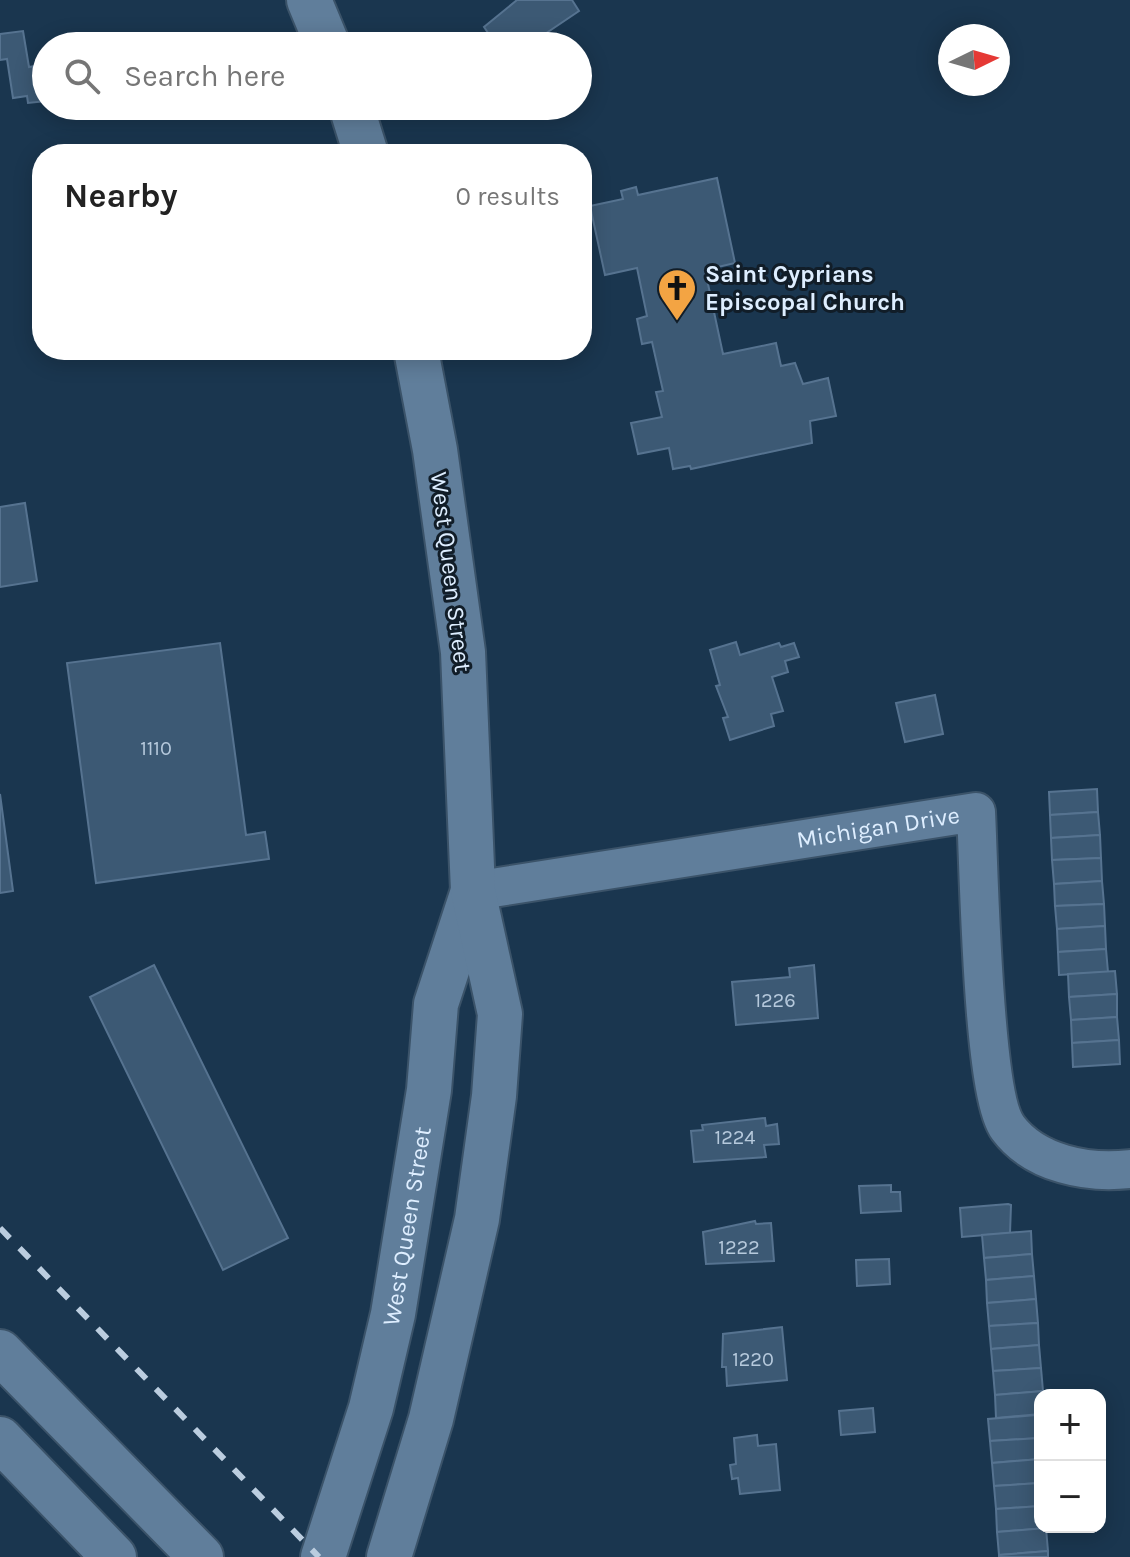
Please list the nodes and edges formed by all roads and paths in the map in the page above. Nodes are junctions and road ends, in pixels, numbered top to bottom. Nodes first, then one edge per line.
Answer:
1 (309, 0) edge
2 (322, 32) edge
3 (355, 120) edge
4 (363, 144) edge
5 (418, 360) edge
6 (473, 891) junction
7 (1130, 1169) edge
8 (0, 1352) edge
9 (0, 1439) edge
10 (114, 1557) edge
11 (201, 1557) edge
12 (323, 1557) edge
13 (389, 1557) edge

1 - 2 main road
3 - 4 main road
5 - 6 main road, West Queen Street
6 - 7 street, Michigan Drive
6 - 12 main road, West Queen Street
6 - 13 main road, West Queen Street
8 - 11 main road
9 - 10 main road

